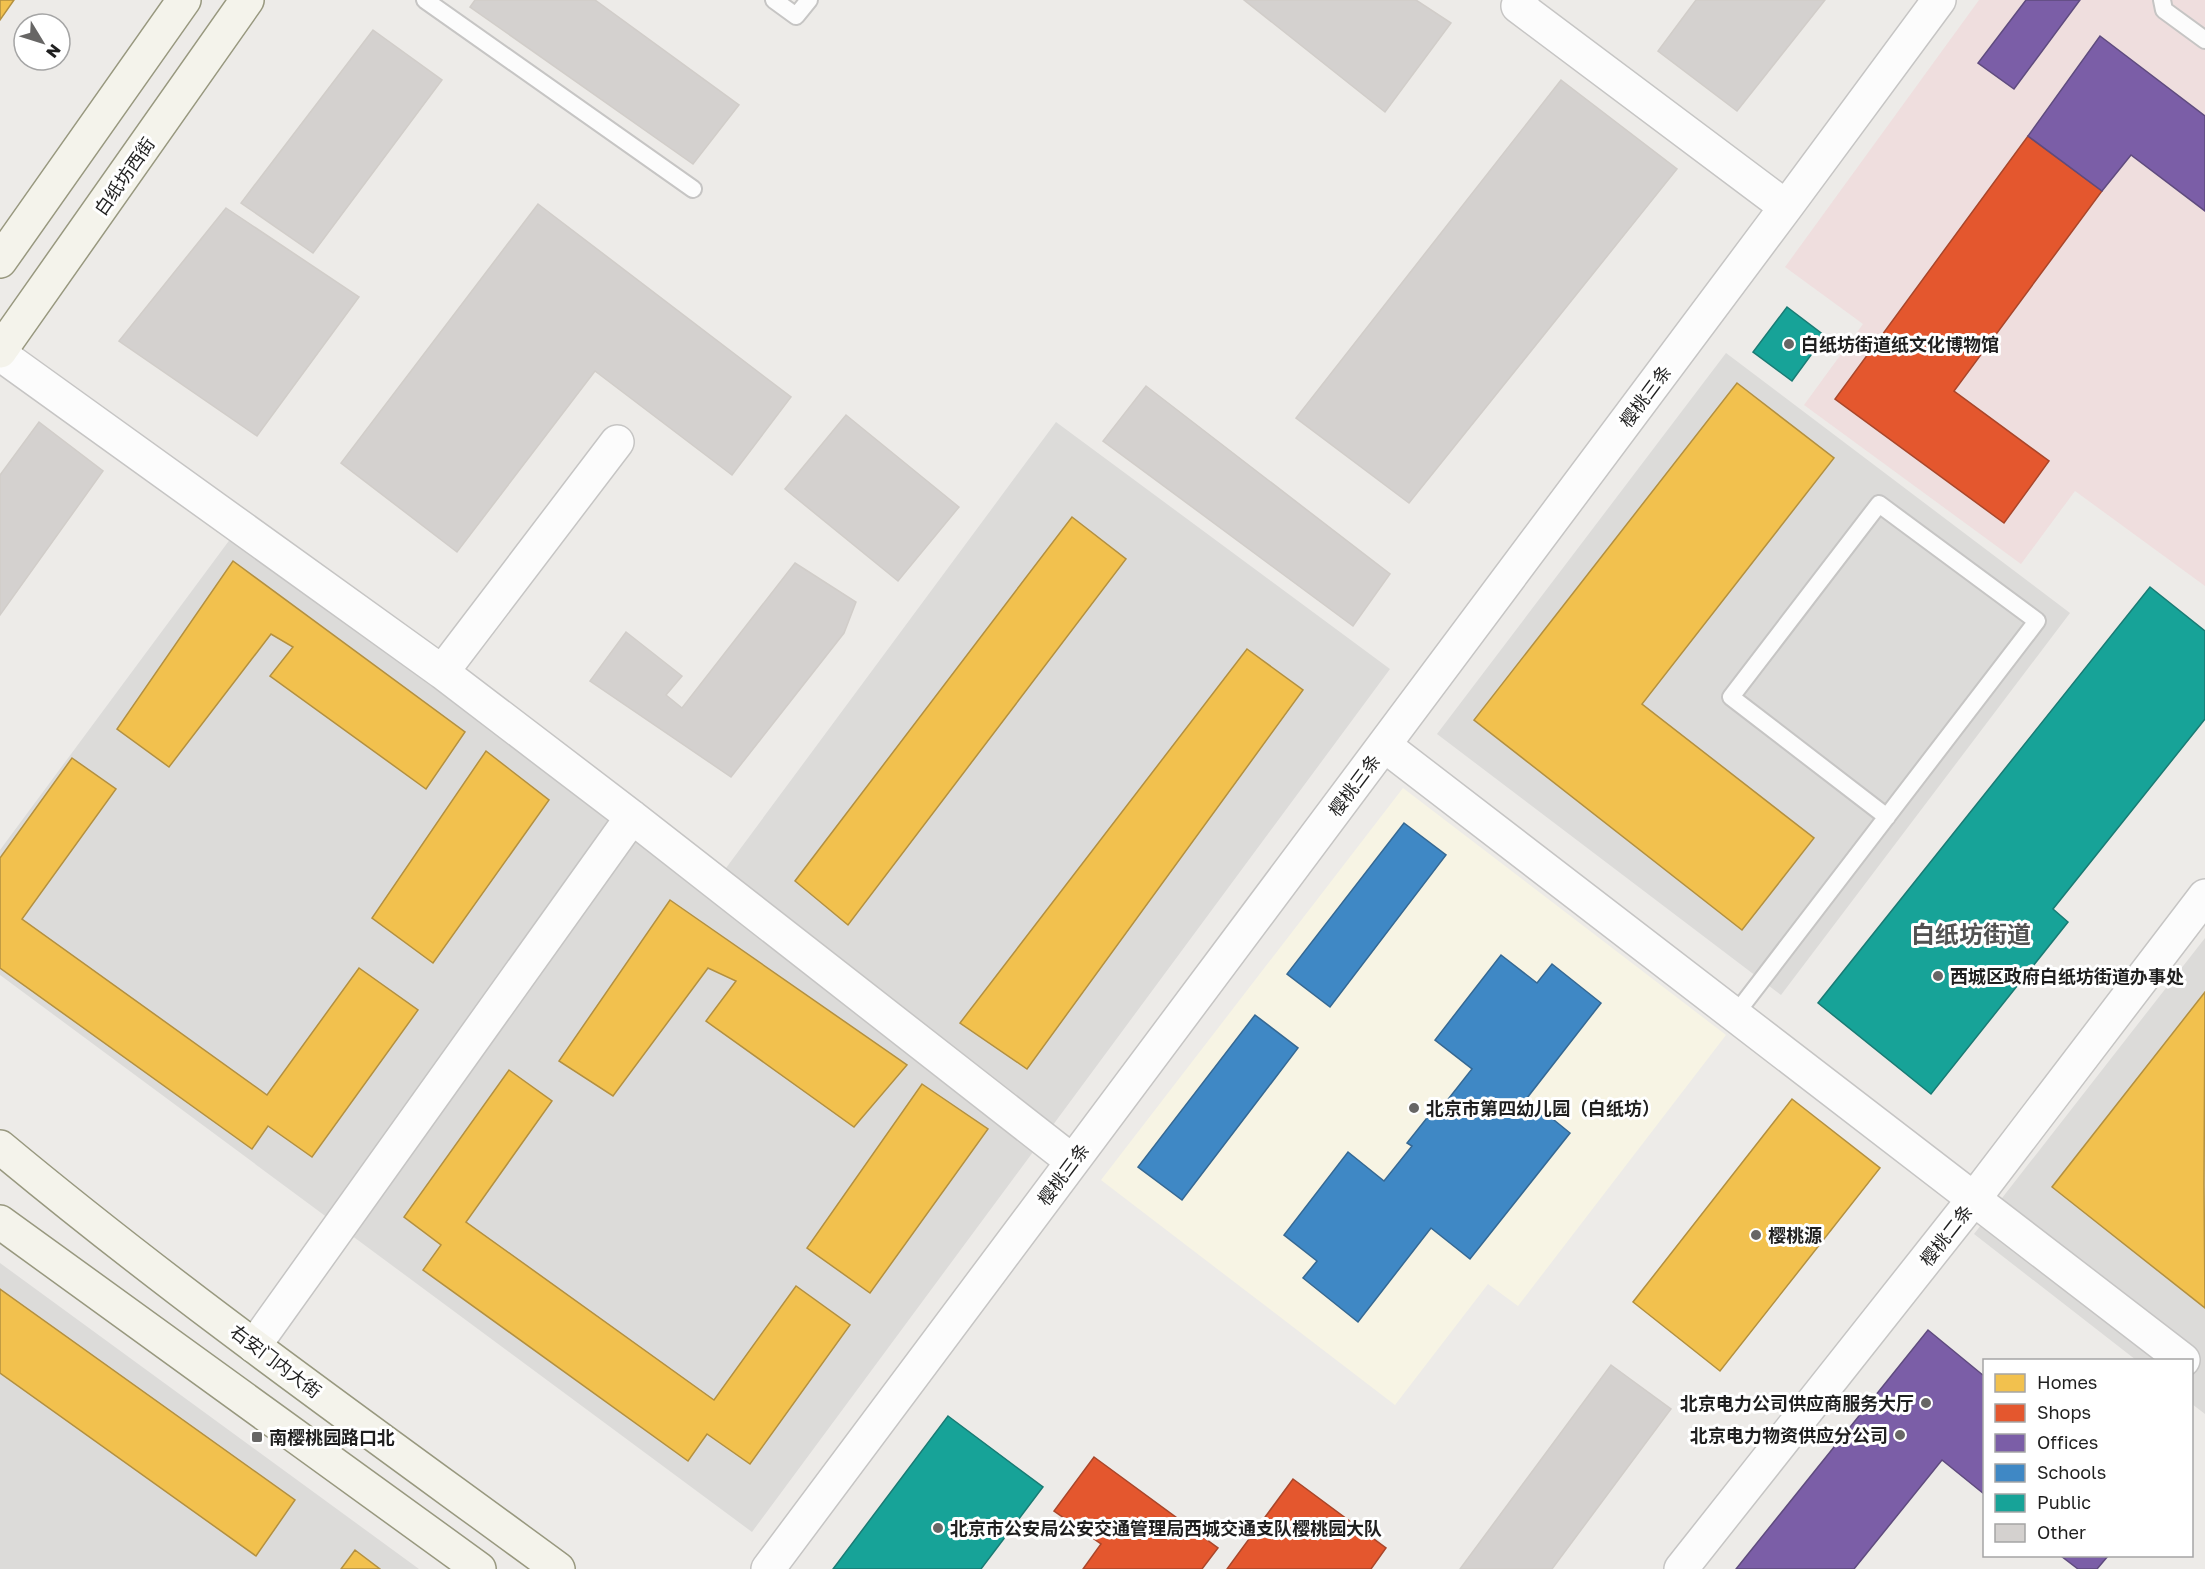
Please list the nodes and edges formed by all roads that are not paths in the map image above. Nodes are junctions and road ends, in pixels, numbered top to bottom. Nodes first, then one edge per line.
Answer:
1 (184, 0) edge
2 (247, 0) edge
3 (424, 0) edge
4 (774, 0) edge
5 (809, 0) edge
6 (1522, 0) edge
7 (1939, 0) edge
8 (2163, 0) edge
9 (2205, 40) edge
10 (693, 189) dead end
11 (1786, 207) junction
12 (0, 261) edge
13 (0, 353) edge
14 (617, 442) dead end
15 (442, 672) junction
16 (1384, 745) junction
17 (632, 817) junction
18 (1887, 817) junction
19 (2205, 896) edge
20 (1734, 1016) junction
21 (0, 1146) edge
22 (1072, 1161) junction
23 (1973, 1200) junction
24 (0, 1221) edge
25 (254, 1346) junction
26 (2182, 1359) edge
27 (2193, 1368) edge
28 (2205, 1377) edge
29 (479, 1569) edge
30 (558, 1569) edge
31 (768, 1569) edge
32 (1681, 1569) edge

1 - 12 main road
2 - 13 main road, 白纸坊西街
3 - 10 lane
4 - 5 lane
6 - 11 street
7 - 11 street, 樱桃三条
8 - 9 lane
11 - 16 street, 樱桃三条
13 - 15 street
14 - 15 street
15 - 17 street
16 - 20 street
16 - 22 street, 樱桃三条
17 - 22 street
17 - 25 street
18 - 18 lane
18 - 20 lane
19 - 23 street, 樱桃二条
20 - 23 street
21 - 25 main road, 右安门内大街
22 - 31 street, 樱桃三条
23 - 26 street
23 - 32 street, 樱桃二条
24 - 29 main road
25 - 30 main road, 右安门内大街
27 - 28 street

